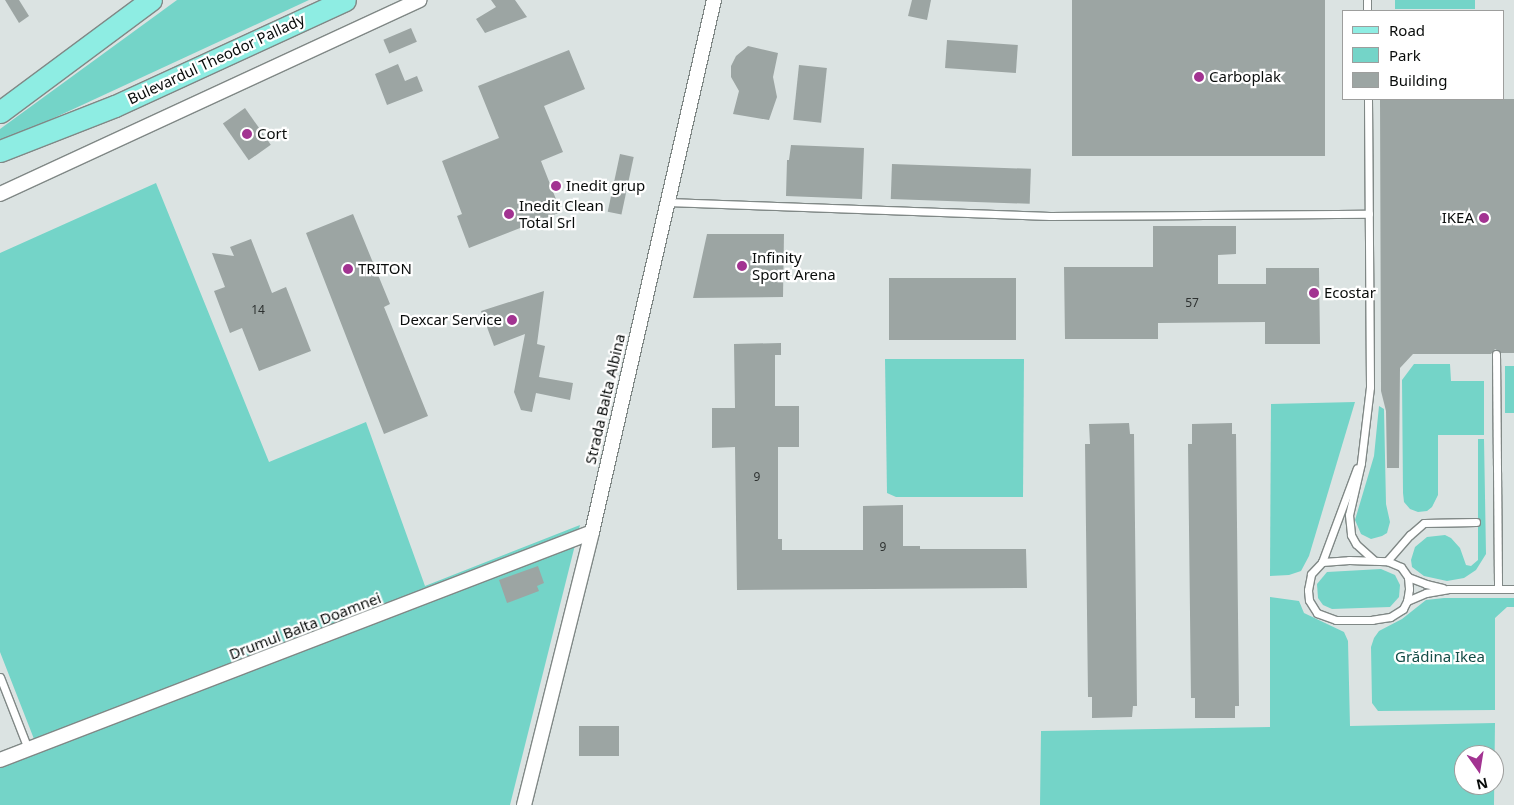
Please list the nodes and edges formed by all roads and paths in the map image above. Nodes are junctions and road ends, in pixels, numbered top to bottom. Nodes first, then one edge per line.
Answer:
1 (150, 0) edge
2 (345, 0) edge
3 (419, 0) edge
4 (714, 0) edge
5 (1368, 100) edge
6 (0, 112) edge
7 (0, 151) edge
8 (0, 194) edge
9 (667, 202) junction
10 (1369, 214) junction
11 (1496, 354) dead end
12 (1364, 449) junction
13 (1476, 522) dead end
14 (592, 532) junction
15 (1374, 560) junction
16 (1387, 561) junction
17 (1322, 562) junction
18 (1408, 577) junction
19 (1448, 589) junction
20 (1498, 589) junction
21 (1514, 589) edge
22 (1407, 601) junction
23 (0, 677) edge
24 (28, 749) junction
25 (0, 760) edge
26 (524, 805) edge

1 - 6 main road
2 - 7 main road, Bulevardul Theodor Pallady
3 - 8 street
4 - 9 street, Strada Balta Albina
5 - 10 lane
9 - 10 lane
9 - 14 street, Strada Balta Albina
10 - 12 lane
11 - 20 lane
12 - 15 lane
12 - 17 lane
13 - 16 lane
14 - 24 street, Drumul Balta Doamnei
14 - 26 street, Strada Balta Albina
15 - 16 lane
15 - 17 lane
16 - 18 lane
17 - 22 lane
18 - 19 lane
18 - 22 lane
19 - 20 lane
19 - 22 lane
20 - 21 lane
23 - 24 lane
24 - 25 street, Drumul Balta Doamnei

